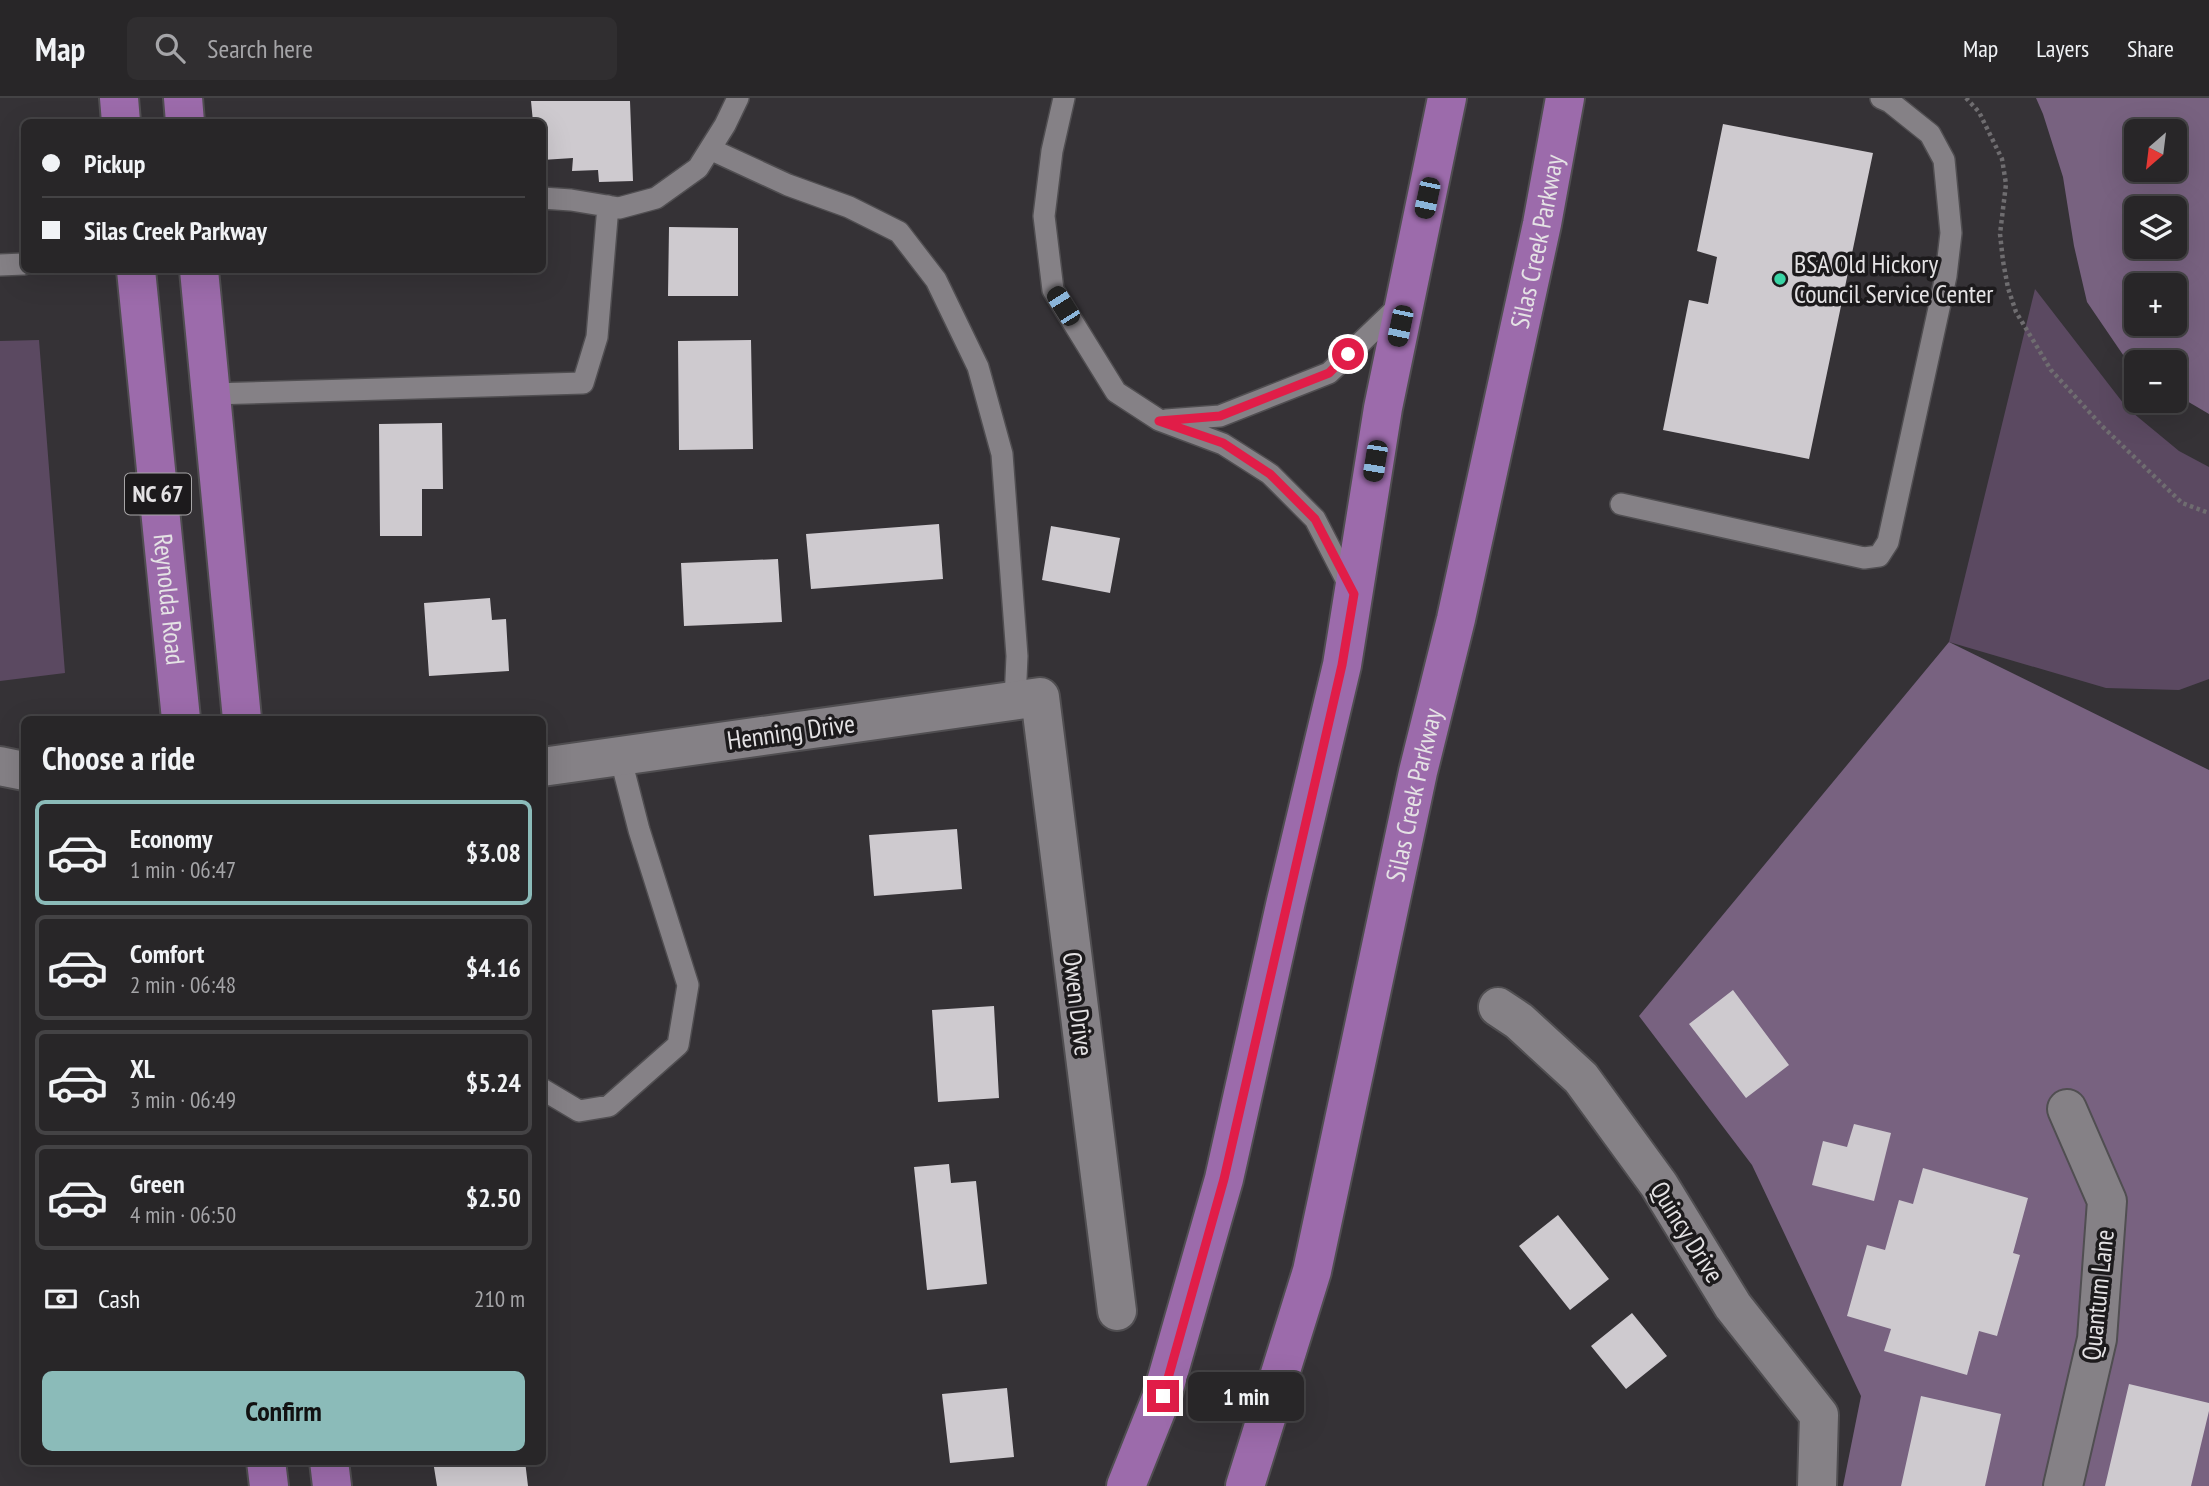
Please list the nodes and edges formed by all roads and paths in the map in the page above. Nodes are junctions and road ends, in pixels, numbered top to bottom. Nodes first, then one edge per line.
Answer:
1 (119, 98) edge
2 (183, 98) edge
3 (738, 98) edge
4 (1064, 98) edge
5 (1447, 98) edge
6 (1565, 98) edge
7 (1881, 98) edge
8 (1966, 98) edge
9 (121, 119) edge
10 (185, 119) edge
11 (710, 149) junction
12 (546, 198) edge
13 (608, 206) junction
14 (21, 264) edge
15 (0, 265) edge
16 (136, 273) edge
17 (199, 273) edge
18 (1406, 299) junction
19 (211, 394) junction
20 (1159, 421) junction
21 (1621, 504) dead end
22 (2209, 513) edge
23 (1354, 594) junction
24 (1028, 699) junction
25 (181, 716) edge
26 (242, 716) edge
27 (620, 756) junction
28 (0, 766) edge
29 (546, 766) edge
30 (21, 770) edge
31 (1497, 1007) dead end
32 (546, 1091) edge
33 (2067, 1109) dead end
34 (1117, 1311) dead end
35 (266, 1465) edge
36 (329, 1465) edge
37 (269, 1486) edge
38 (332, 1486) edge
39 (1126, 1486) edge
40 (1245, 1486) edge
41 (1817, 1486) edge
42 (2063, 1486) edge

1 - 9 main road
2 - 10 main road
3 - 11 lane
4 - 20 lane
5 - 18 main road
6 - 40 main road, Silas Creek Parkway
7 - 21 lane
8 - 22 path
11 - 13 lane
11 - 24 lane
12 - 13 lane
13 - 19 lane
14 - 15 lane
16 - 25 main road, Reynolda Road / NC 67
17 - 19 main road, NC 67
18 - 20 lane
18 - 23 main road
19 - 26 main road, NC 67
20 - 23 lane
23 - 39 main road
24 - 27 street, Henning Drive
24 - 34 street, Owen Drive
27 - 29 street, Henning Drive
27 - 32 lane
28 - 30 street
31 - 41 street, Quincy Drive
33 - 42 street, Quantum Lane
35 - 37 main road
36 - 38 main road

